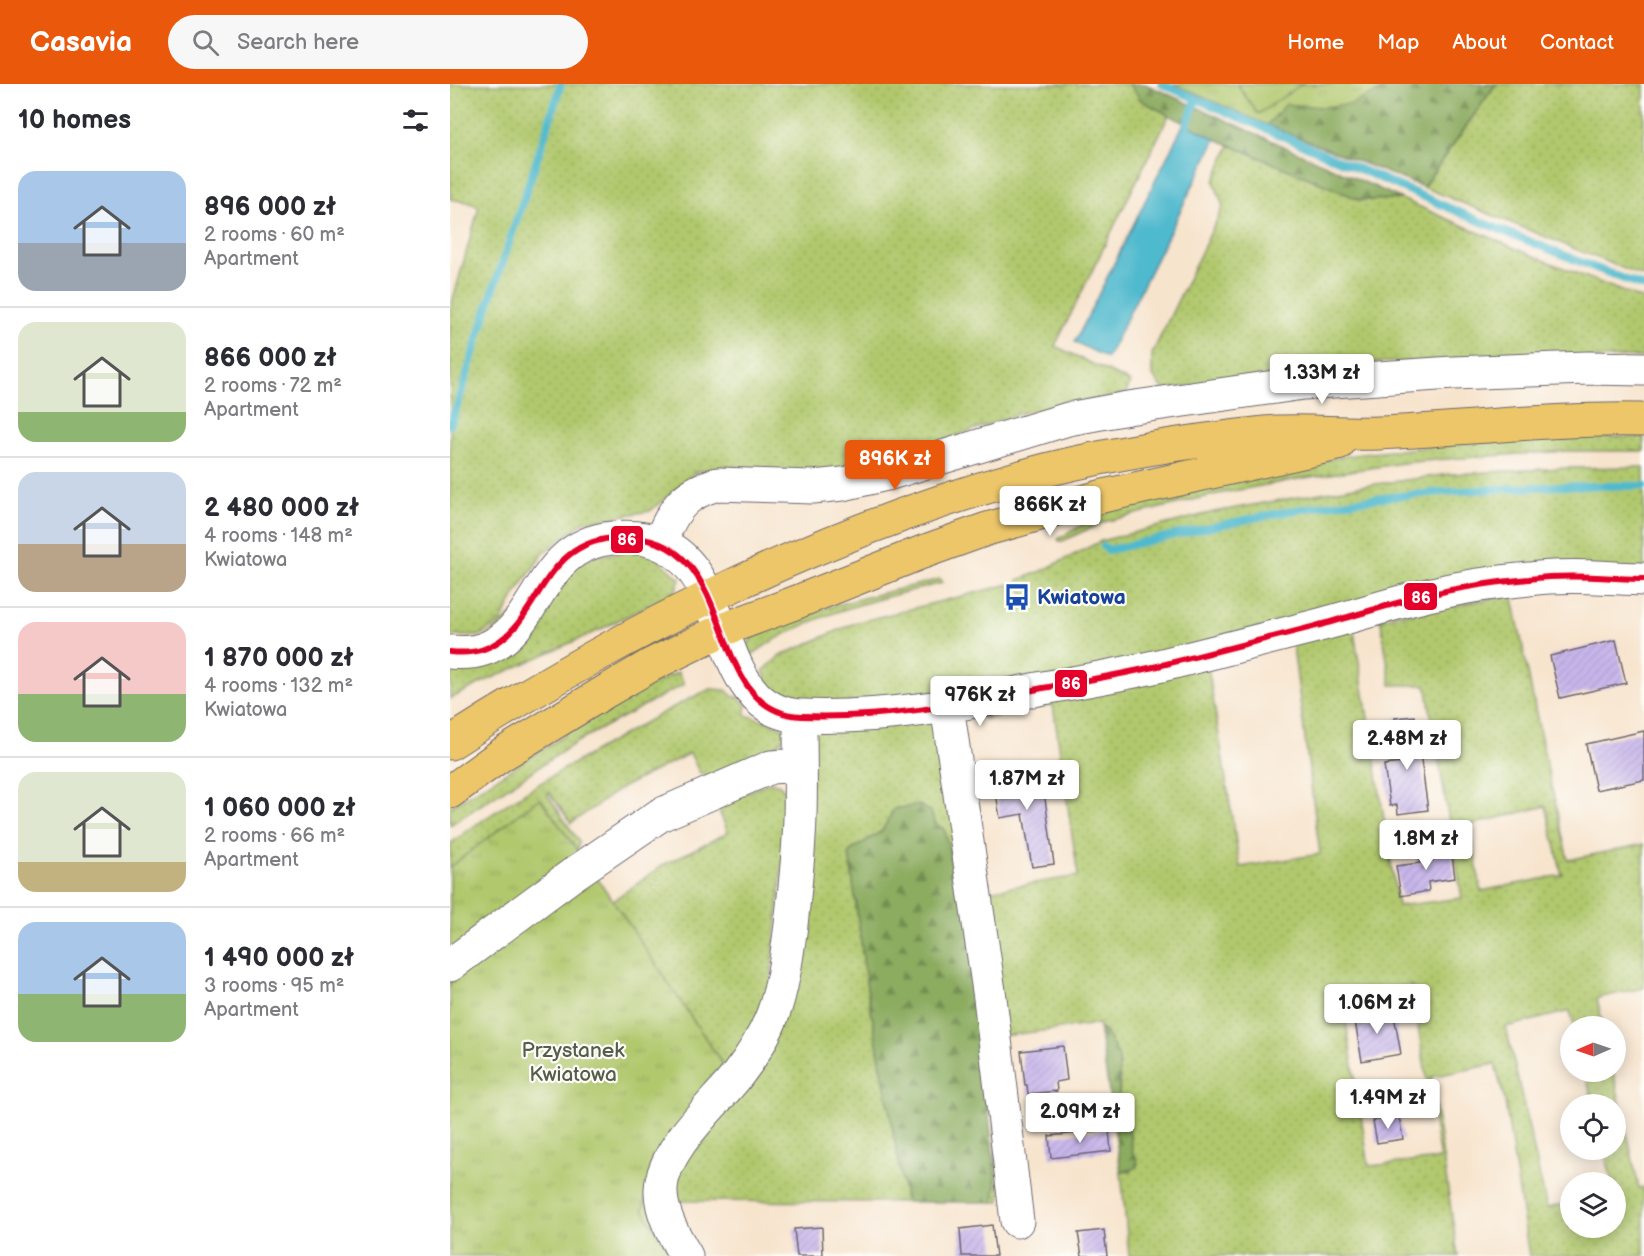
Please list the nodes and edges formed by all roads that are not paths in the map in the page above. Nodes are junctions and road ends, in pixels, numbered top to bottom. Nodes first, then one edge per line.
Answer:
1 (1644, 369) edge
2 (1644, 420) edge
3 (1375, 434) junction
4 (660, 543) junction
5 (1644, 579) edge
6 (708, 596) junction
7 (722, 630) junction
8 (450, 652) edge
9 (947, 706) junction
10 (800, 716) junction
11 (450, 743) edge
12 (799, 765) junction
13 (450, 792) edge
14 (450, 965) edge
15 (1017, 1221) dead end
16 (686, 1256) edge

1 - 4 street
2 - 3 main road
3 - 6 main road
3 - 7 main road
4 - 6 street
4 - 8 street
5 - 9 street
6 - 7 street
6 - 11 main road
7 - 10 street
7 - 13 main road
9 - 10 street
9 - 15 street
10 - 12 street
12 - 14 street
12 - 16 street

